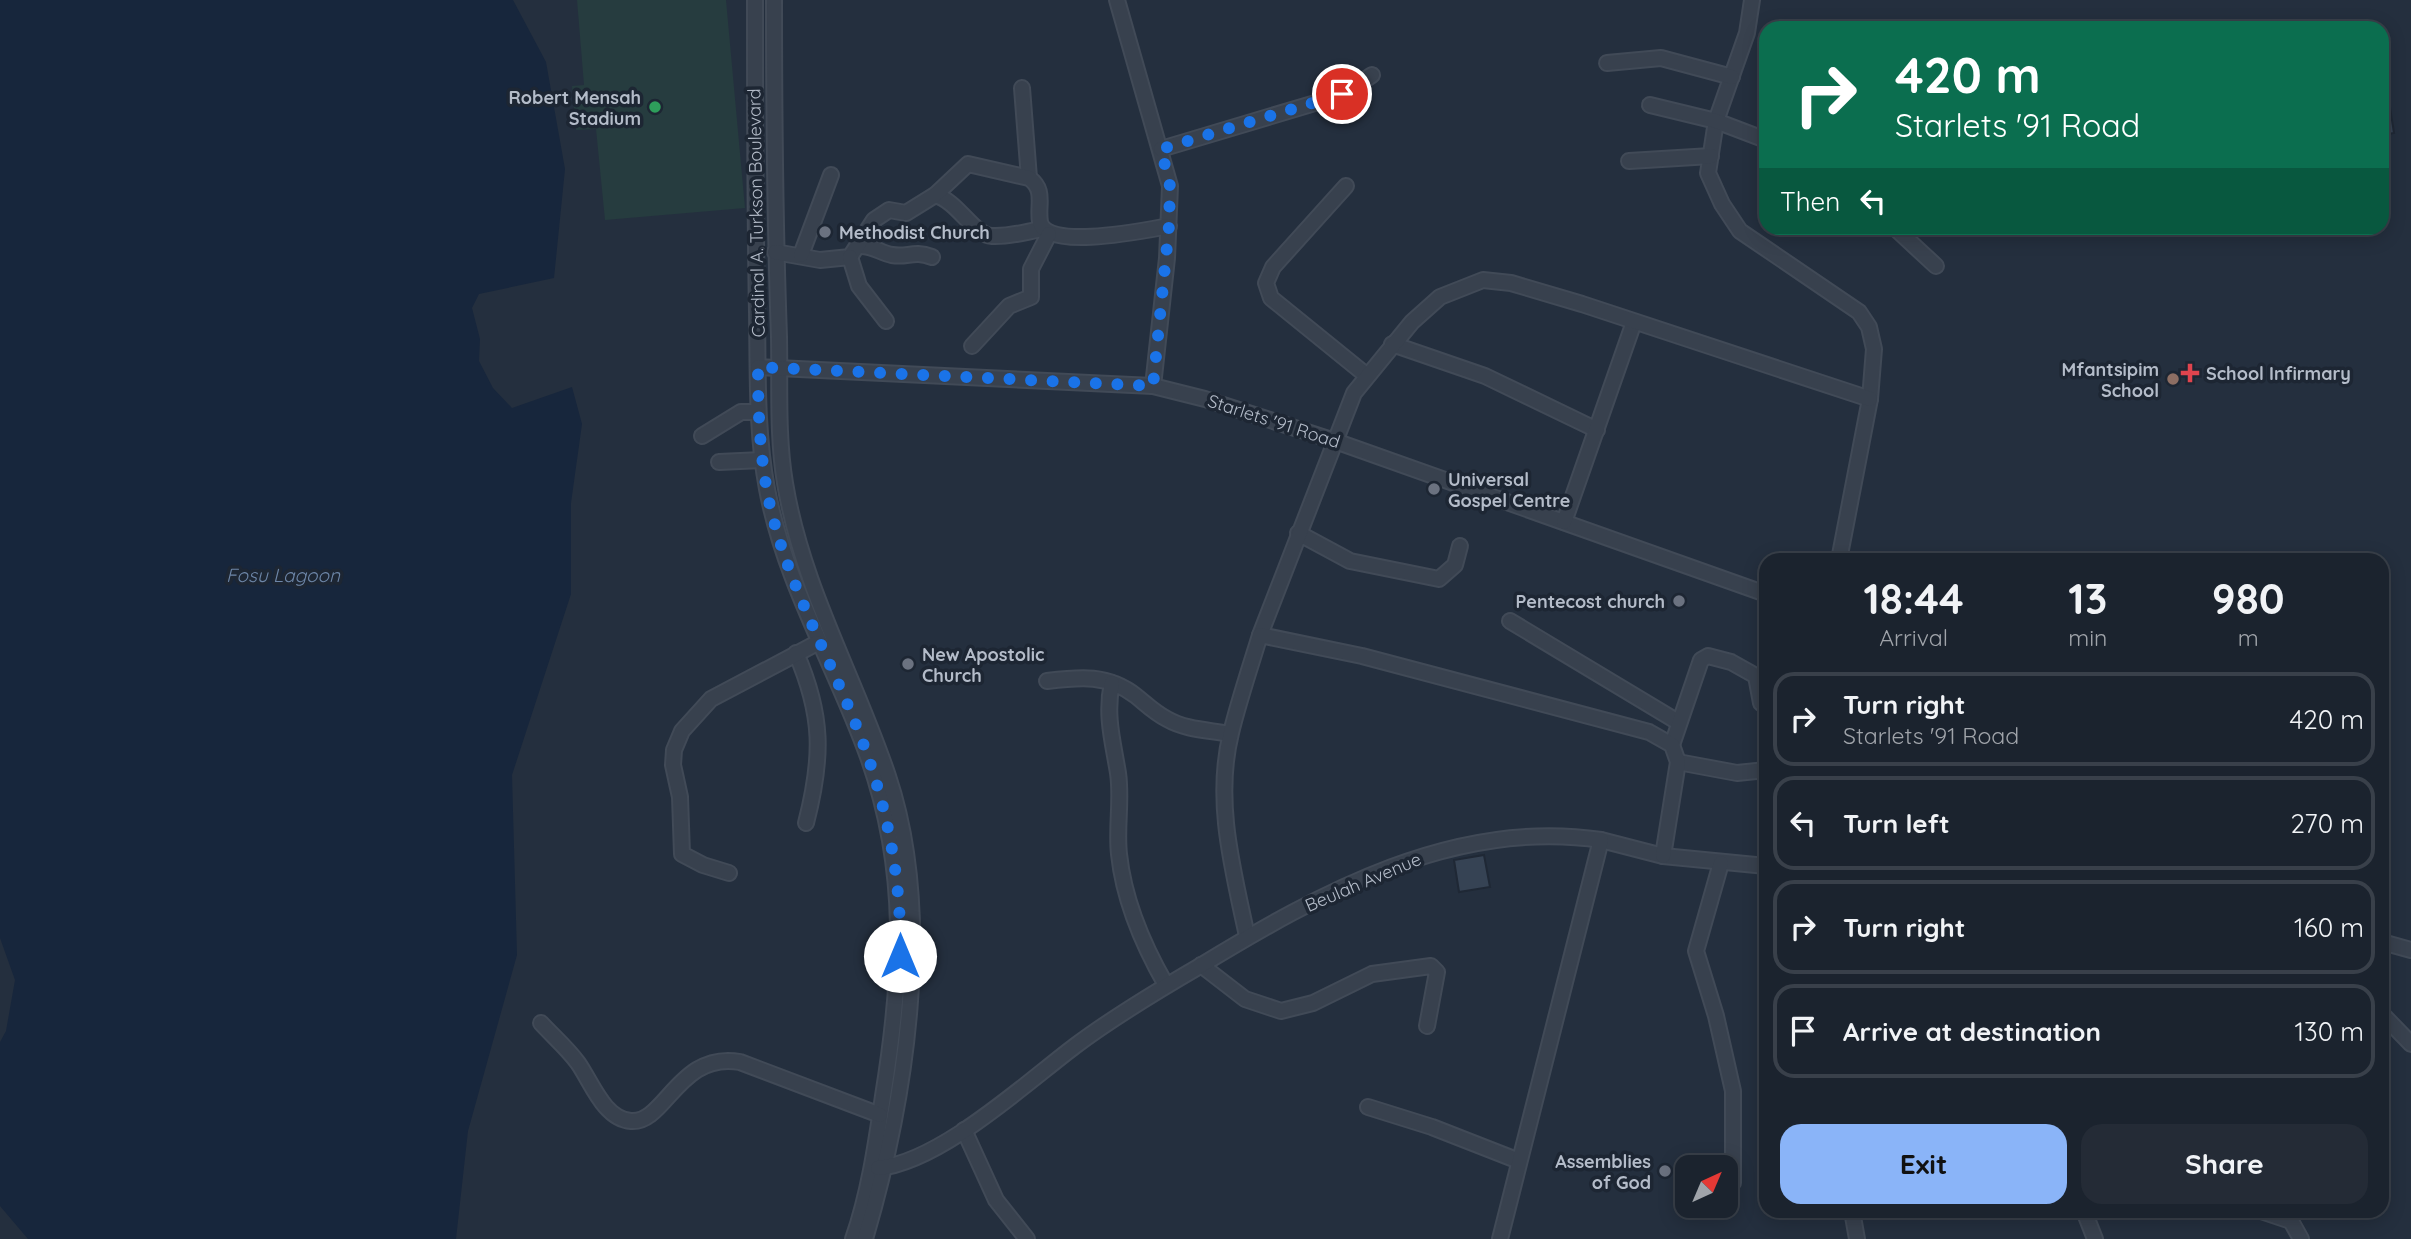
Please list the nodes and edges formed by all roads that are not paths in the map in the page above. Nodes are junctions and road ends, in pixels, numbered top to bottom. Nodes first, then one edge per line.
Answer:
1 (755, 0) edge
2 (774, 0) edge
3 (1117, 0) edge
4 (1752, 0) edge
5 (1607, 63) dead end
6 (1372, 75) dead end
7 (1732, 77) junction
8 (1022, 88) dead end
9 (1650, 105) dead end
10 (1717, 121) junction
11 (1759, 137) edge
12 (1161, 149) junction
13 (1711, 156) junction
14 (1629, 161) dead end
15 (831, 175) dead end
16 (1029, 178) junction
17 (1346, 186) dead end
18 (934, 195) junction
19 (774, 223) junction
20 (755, 225) junction
21 (1169, 226) junction
22 (1045, 232) junction
23 (1903, 235) edge
24 (775, 251) junction
25 (854, 251) junction
26 (801, 254) junction
27 (932, 257) dead end
28 (1936, 265) dead end
29 (886, 321) dead end
30 (1634, 322) junction
31 (779, 339) junction
32 (1392, 344) junction
33 (972, 346) dead end
34 (779, 366) junction
35 (758, 367) junction
36 (812, 368) junction
37 (1366, 375) junction
38 (1153, 386) junction
39 (1870, 399) junction
40 (758, 412) junction
41 (1597, 430) junction
42 (702, 436) dead end
43 (1335, 441) junction
44 (762, 460) junction
45 (719, 462) dead end
46 (1564, 522) junction
47 (1298, 533) junction
48 (1460, 546) dead end
49 (1840, 553) edge
50 (1759, 592) edge
51 (1510, 621) dead end
52 (1260, 635) junction
53 (817, 643) junction
54 (796, 653) junction
55 (1047, 681) dead end
56 (1112, 683) junction
57 (1759, 696) edge
58 (1678, 722) junction
59 (1230, 734) junction
60 (1672, 745) junction
61 (1678, 762) junction
62 (1759, 770) edge
63 (806, 823) dead end
64 (1601, 840) junction
65 (1663, 856) junction
66 (1721, 863) junction
67 (1759, 866) edge
68 (729, 873) dead end
69 (1247, 936) junction
70 (2389, 944) edge
71 (2411, 950) edge
72 (1201, 965) junction
73 (1166, 985) junction
74 (2389, 1020) edge
75 (541, 1023) dead end
76 (1427, 1026) dead end
77 (2411, 1044) edge
78 (1368, 1107) dead end
79 (880, 1115) junction
80 (964, 1130) junction
81 (1732, 1155) edge
82 (1519, 1161) junction
83 (878, 1168) junction
84 (1853, 1218) edge
85 (2087, 1218) edge
86 (2282, 1218) edge
87 (853, 1239) edge
88 (865, 1239) edge
89 (1027, 1239) edge
90 (1500, 1239) edge
91 (1857, 1239) edge
92 (2095, 1239) edge
93 (2301, 1239) edge

1 - 20 street, Cardinal A. Turkson Boulevard
2 - 19 street, Cardinal A. Turkson Boulevard
3 - 12 street
4 - 7 street
5 - 7 street
6 - 12 street
7 - 10 street
8 - 16 street
9 - 10 street
10 - 11 street
10 - 13 street
12 - 21 street
13 - 14 street
13 - 39 street
15 - 26 street
16 - 18 street
16 - 22 street
17 - 37 street
18 - 22 street
18 - 25 street
19 - 20 street
19 - 24 street, Cardinal A. Turkson Boulevard
20 - 35 street, Cardinal A. Turkson Boulevard
21 - 22 street
21 - 38 street
22 - 33 street
23 - 28 street
24 - 26 street
24 - 31 street, Cardinal A. Turkson Boulevard
25 - 26 street
25 - 27 street
25 - 29 street
30 - 32 street
30 - 39 street
30 - 41 street
31 - 34 street, Cardinal A. Turkson Boulevard
31 - 36 street
32 - 37 street
32 - 41 street
34 - 35 street, Starlets '91 Road
34 - 36 street, Starlets '91 Road
34 - 83 street, Cardinal A. Turkson Boulevard
35 - 40 street, Cardinal A. Turkson Boulevard
36 - 38 street, Starlets '91 Road
37 - 43 street
38 - 43 street, Starlets '91 Road
39 - 49 street
40 - 42 street
40 - 44 street, Cardinal A. Turkson Boulevard
41 - 46 street
43 - 46 street, Starlets '91 Road
43 - 47 street
44 - 45 street
44 - 53 street, Cardinal A. Turkson Boulevard
46 - 50 street, Starlets '91 Road
47 - 48 street
47 - 52 street
51 - 58 street
52 - 59 street
52 - 60 street
53 - 54 street
53 - 79 street, Cardinal A. Turkson Boulevard
54 - 63 street
54 - 68 street
55 - 56 street
56 - 59 street
56 - 73 street
57 - 58 street
58 - 60 street
59 - 69 street
60 - 61 street
61 - 62 street
61 - 65 street
64 - 65 street, Beulah Avenue
64 - 69 street, Beulah Avenue
64 - 82 street
65 - 66 street, Beulah Avenue
66 - 67 street, Beulah Avenue
66 - 81 street
69 - 72 street, Beulah Avenue
70 - 71 street
72 - 73 street, Beulah Avenue
72 - 76 street
73 - 80 street, Beulah Avenue
74 - 77 street
75 - 79 street
78 - 82 street
79 - 83 street, Cardinal A. Turkson Boulevard
80 - 83 street, Beulah Avenue
80 - 89 street
82 - 90 street
83 - 87 street, Cardinal A. Turkson Boulevard
83 - 88 street, Cardinal A. Turkson Boulevard
84 - 91 street
85 - 92 street
86 - 93 street

